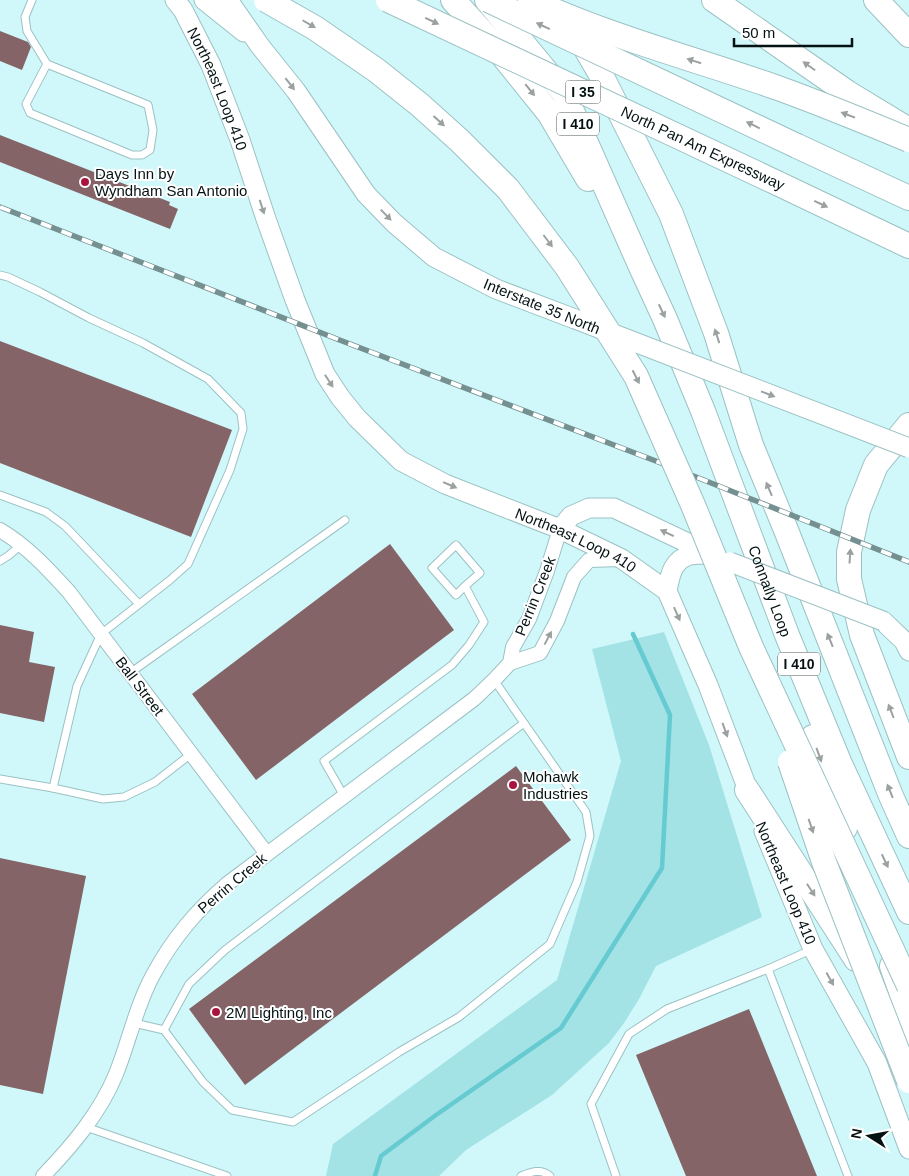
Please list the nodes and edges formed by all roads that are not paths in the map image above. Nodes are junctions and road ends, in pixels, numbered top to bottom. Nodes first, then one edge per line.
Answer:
1 (32, 0) edge
2 (175, 0) edge
3 (204, 0) edge
4 (228, 0) edge
5 (266, 0) edge
6 (388, 0) edge
7 (453, 0) edge
8 (487, 0) edge
9 (530, 0) edge
10 (557, 0) edge
11 (876, 0) edge
12 (715, 1) edge
13 (909, 35) edge
14 (260, 46) junction
15 (47, 64) junction
16 (909, 130) edge
17 (909, 140) edge
18 (909, 198) edge
19 (909, 246) edge
20 (641, 267) junction
21 (0, 276) edge
22 (703, 411) junction
23 (909, 425) edge
24 (909, 448) edge
25 (0, 494) edge
26 (345, 520) dead end
27 (560, 529) junction
28 (0, 530) edge
29 (21, 545) junction
30 (711, 554) junction
31 (622, 559) junction
32 (0, 561) edge
33 (465, 586) junction
34 (667, 591) junction
35 (139, 604) junction
36 (101, 634) junction
37 (751, 647) junction
38 (909, 652) edge
39 (510, 663) junction
40 (130, 673) junction
41 (494, 680) junction
42 (524, 723) junction
43 (192, 754) junction
44 (909, 757) edge
45 (0, 779) edge
46 (53, 788) junction
47 (747, 790) junction
48 (344, 796) junction
49 (909, 836) edge
50 (267, 854) junction
51 (909, 912) edge
52 (813, 949) junction
53 (768, 969) junction
54 (909, 986) edge
55 (909, 1015) edge
56 (134, 1023) junction
57 (164, 1030) junction
58 (909, 1042) edge
59 (909, 1081) edge
60 (86, 1126) junction
61 (909, 1149) edge
62 (43, 1176) edge
63 (226, 1176) edge
64 (521, 1176) edge
65 (550, 1176) edge
66 (616, 1176) edge
67 (848, 1176) edge

1 - 15 lane
2 -> 27 main road, Northeast Loop 410
3 - 14 main road, Interstate 35 North
4 - 14 main road, Interstate 35 North
5 -> 37 highway, bridge
6 -> 19 highway, North Pan Am Expressway / I 35, bridge
7 -> 20 highway
18 -> 8 highway, bridge
8 - 20 highway, I 410
17 -> 9 highway, bridge
49 -> 10 highway
11 - 13 highway
16 -> 12 highway
14 -> 24 main road, Interstate 35 North, bridge
15 - 15 lane
20 -> 22 highway, Connally Loop / I 410
21 - 35 lane
22 -> 51 highway, Connally Loop / I 410
22 -> 55 highway
44 -> 23 highway
25 - 35 lane
26 - 40 lane
30 -> 27 main road
27 - 31 main road, Northeast Loop 410
27 - 39 street, Perrin Creek
28 - 29 street, Ball Street
29 - 32 lane
29 - 36 street, Ball Street
30 - 34 main road
30 - 38 main road, bridge
31 - 34 main road, Northeast Loop 410
39 -> 31 street, Perrin Creek
33 - 33 lane
33 - 48 lane
34 -> 47 main road, Northeast Loop 410
35 - 36 lane
36 - 40 street, Ball Street
36 - 46 lane
37 - 54 highway, bridge
37 -> 59 highway, bridge
39 - 41 street, Perrin Creek
40 - 43 street, Ball Street
41 - 42 lane
41 - 48 street, Perrin Creek
42 - 57 lane
42 - 57 lane
43 - 46 lane
43 - 50 street, Ball Street
45 - 46 lane
47 - 52 main road, Northeast Loop 410
47 -> 58 highway
48 - 50 street, Perrin Creek
50 - 56 street, Perrin Creek
52 - 53 lane
52 -> 61 main road, Northeast Loop 410
53 - 66 lane
53 - 67 lane
56 - 57 lane
56 - 60 street, Perrin Creek
60 - 62 street, Perrin Creek
60 - 63 lane
64 - 65 lane

